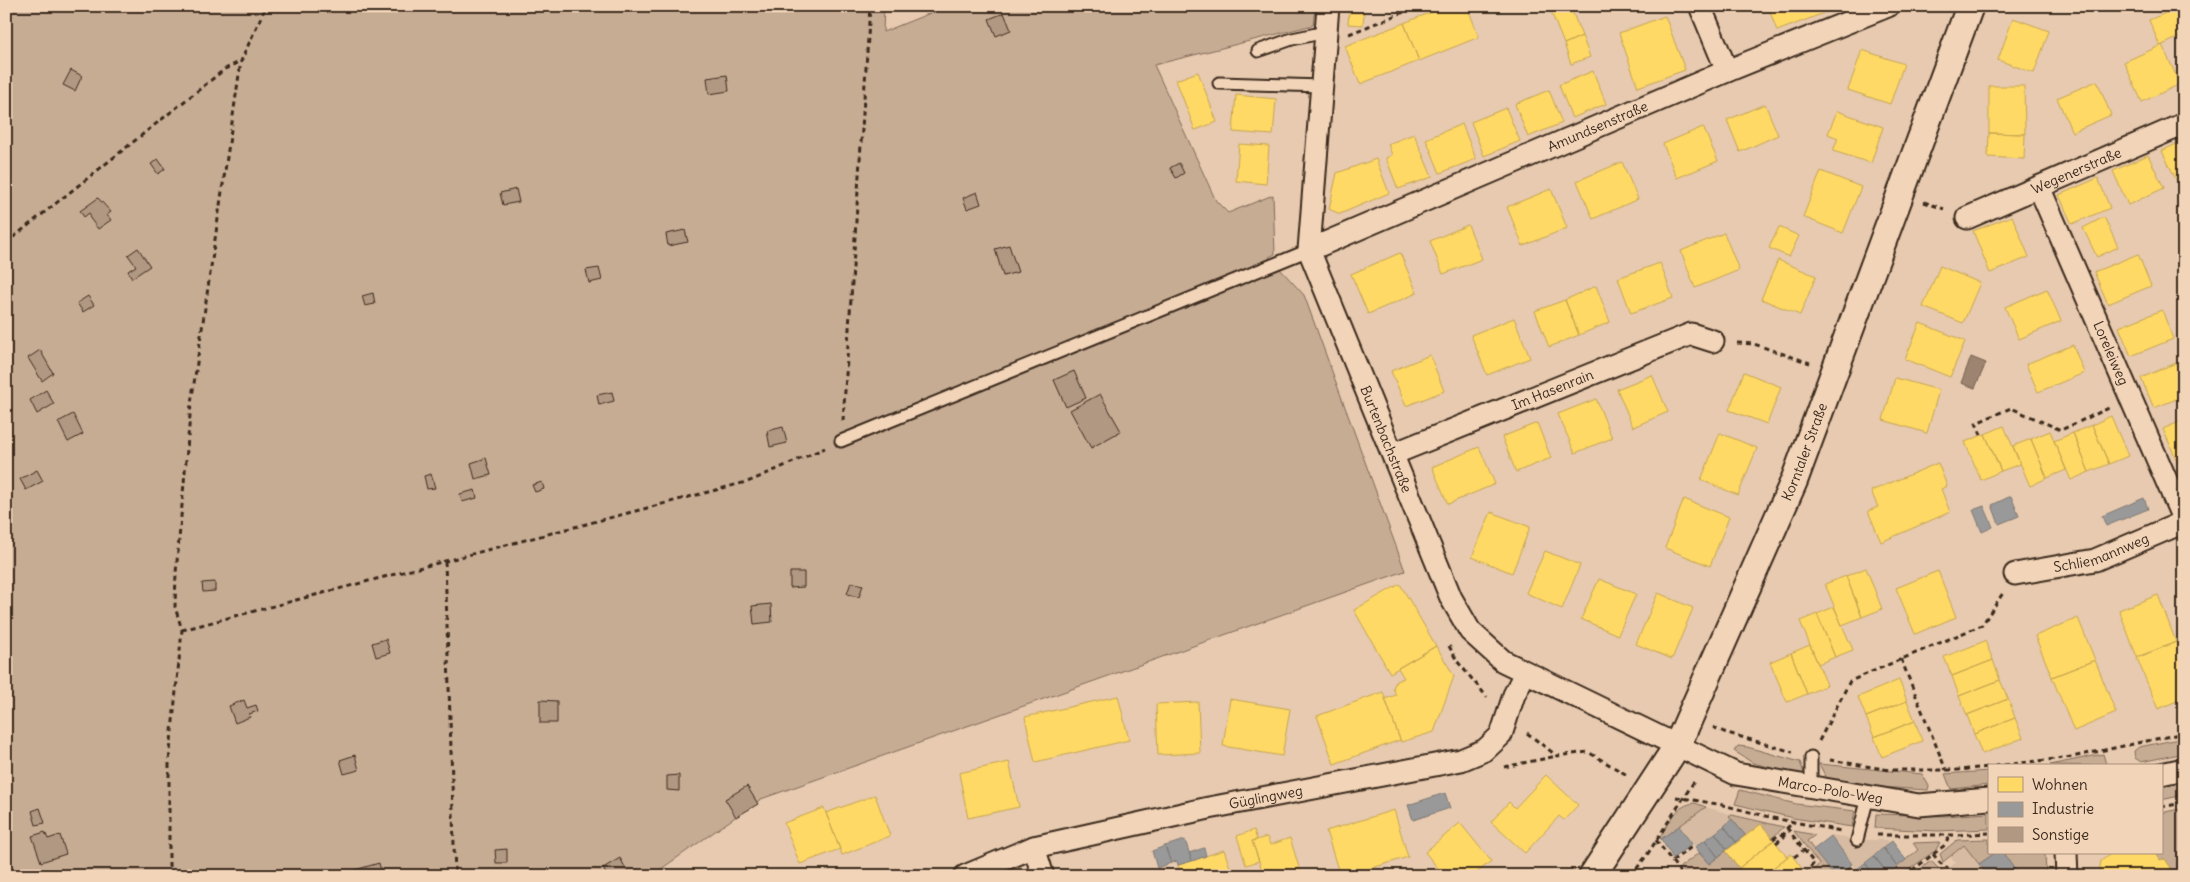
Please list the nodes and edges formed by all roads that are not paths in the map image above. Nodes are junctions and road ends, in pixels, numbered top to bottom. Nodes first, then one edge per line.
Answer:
1 (1328, 6) edge
2 (1700, 6) edge
3 (1888, 6) edge
4 (1970, 6) edge
5 (1326, 32) junction
6 (1258, 51) dead end
7 (1728, 71) junction
8 (1219, 83) dead end
9 (1322, 86) junction
10 (2184, 124) edge
11 (2039, 187) junction
12 (1967, 218) road end
13 (1309, 250) junction
14 (1713, 341) road end
15 (842, 442) road end
16 (1393, 454) junction
17 (2184, 521) edge
18 (2015, 574) road end
19 (1525, 673) junction
20 (1676, 746) junction
21 (1812, 757) road end
22 (2184, 769) edge
23 (2162, 774) edge
24 (1811, 788) junction
25 (1868, 797) junction
26 (1988, 799) edge
27 (1858, 837) road end
28 (1034, 847) junction
29 (2066, 854) edge
30 (965, 876) edge
31 (1043, 876) edge
32 (1592, 876) edge
33 (2067, 876) edge

1 - 5 street, Burtenbachstraße
2 - 7 street
3 - 7 street, Amundsenstraße
4 - 20 street, Korntaler Straße
5 - 6 lane
5 - 9 street, Burtenbachstraße
7 - 13 street, Amundsenstraße
8 - 9 lane
9 - 13 street, Burtenbachstraße
10 - 11 street, Wegenerstraße
11 - 12 street, Wegenerstraße
11 - 17 street, Loreleiweg
13 - 15 lane
13 - 16 street, Burtenbachstraße
14 - 16 street, Im Hasenrain
16 - 19 street, Burtenbachstraße
17 - 18 street, Schliemannweg
19 - 20 street, Burtenbachstraße
19 - 28 street, Güglingweg
20 - 24 street, Marco-Polo-Weg
20 - 32 street, Korntaler Straße
21 - 24 lane
22 - 23 street
24 - 25 street, Marco-Polo-Weg
25 - 26 street, Marco-Polo-Weg
25 - 27 lane
28 - 30 street, Güglingweg
28 - 31 street
29 - 33 street

